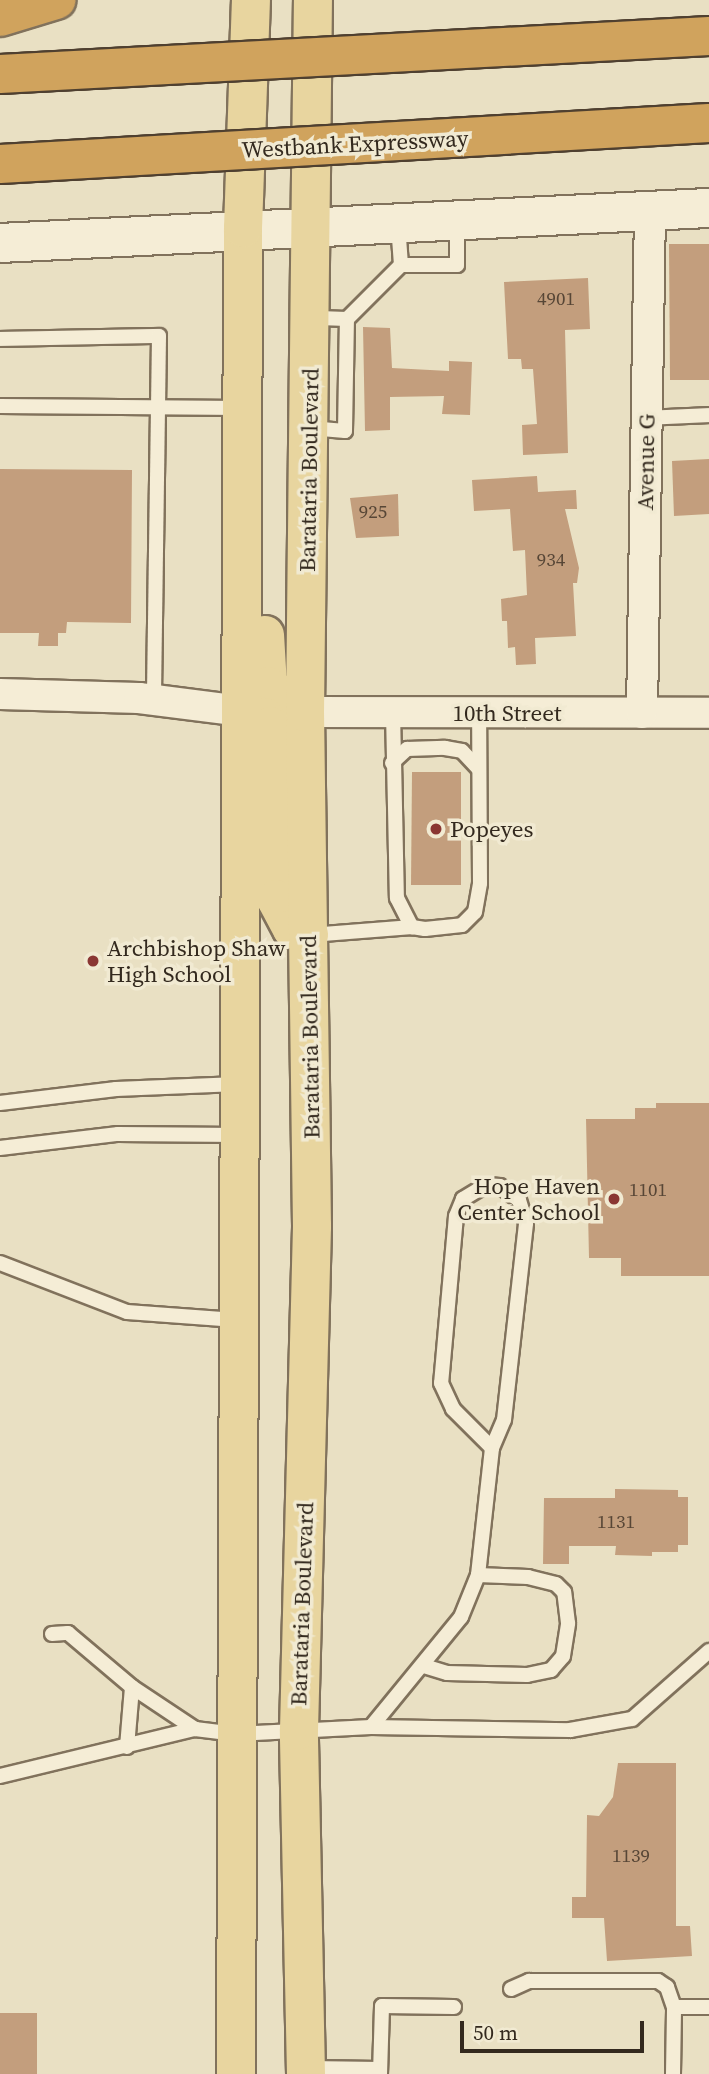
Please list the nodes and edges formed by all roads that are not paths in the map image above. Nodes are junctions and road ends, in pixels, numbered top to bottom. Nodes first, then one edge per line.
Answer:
1 (56, 0) edge
2 (251, 0) edge
3 (313, 0) edge
4 (0, 17) edge
5 (709, 36) edge
6 (0, 74) edge
7 (709, 123) edge
8 (0, 164) edge
9 (709, 208) edge
10 (650, 211) junction
11 (457, 219) junction
12 (398, 221) junction
13 (313, 225) junction
14 (243, 228) junction
15 (0, 243) edge
16 (401, 265) junction
17 (330, 319) junction
18 (0, 339) edge
19 (0, 406) edge
20 (158, 408) junction
21 (242, 408) junction
22 (709, 415) edge
23 (646, 418) junction
24 (242, 472) junction
25 (0, 694) edge
26 (155, 700) junction
27 (242, 711) junction
28 (305, 712) junction
29 (393, 712) junction
30 (479, 713) junction
31 (642, 713) junction
32 (709, 713) edge
33 (392, 763) junction
34 (479, 769) junction
35 (412, 927) junction
36 (309, 935) junction
37 (239, 1084) junction
38 (0, 1103) edge
39 (239, 1135) junction
40 (0, 1148) edge
41 (0, 1263) edge
42 (238, 1320) junction
43 (492, 1448) junction
44 (478, 1575) junction
45 (52, 1634) dead end
46 (709, 1651) edge
47 (424, 1666) junction
48 (132, 1687) junction
49 (371, 1727) junction
50 (195, 1729) junction
51 (299, 1730) junction
52 (236, 1734) junction
53 (127, 1747) junction
54 (0, 1776) edge
55 (511, 1989) dead end
56 (454, 2007) dead end
57 (674, 2007) junction
58 (709, 2007) edge
59 (306, 2071) edge
60 (380, 2071) edge
61 (236, 2074) edge
62 (673, 2074) edge

1 - 4 highway
2 - 14 main road
3 - 13 main road, Barataria Boulevard
5 - 6 highway, bridge
7 - 8 highway, Westbank Expressway, bridge
9 - 10 main road
10 - 11 main road
10 - 23 street, Avenue G
11 - 12 main road
11 - 16 lane
12 - 13 main road
12 - 16 lane
13 - 14 main road
13 - 17 main road, Barataria Boulevard
14 - 15 main road
14 - 21 main road
16 - 17 lane
17 - 28 main road, Barataria Boulevard
18 - 20 lane
19 - 20 lane
20 - 21 lane
20 - 26 lane
21 - 24 main road
22 - 23 lane
23 - 31 street, Avenue G
24 - 27 main road
24 - 28 main road
25 - 26 street
26 - 27 street
27 - 36 main road
27 - 37 main road
28 - 29 street, 10th Street
28 - 36 main road, Barataria Boulevard
29 - 30 street, 10th Street
29 - 33 lane
30 - 31 street, 10th Street
30 - 34 lane
31 - 32 street, 10th Street
33 - 34 lane
33 - 35 lane
34 - 35 lane
35 - 36 lane
36 - 51 main road, Barataria Boulevard
37 - 38 lane
37 - 39 main road
39 - 40 lane
39 - 42 main road
41 - 42 lane
42 - 52 main road
43 - 43 lane
43 - 44 lane
44 - 47 lane
44 - 47 lane
45 - 48 lane
46 - 49 lane
47 - 49 lane
48 - 50 lane
48 - 53 lane
49 - 51 lane
50 - 52 lane
50 - 53 lane
51 - 52 lane
51 - 59 main road, Barataria Boulevard
52 - 61 main road
53 - 54 lane
55 - 57 lane
56 - 60 lane
57 - 58 lane
57 - 62 lane
59 - 60 lane

